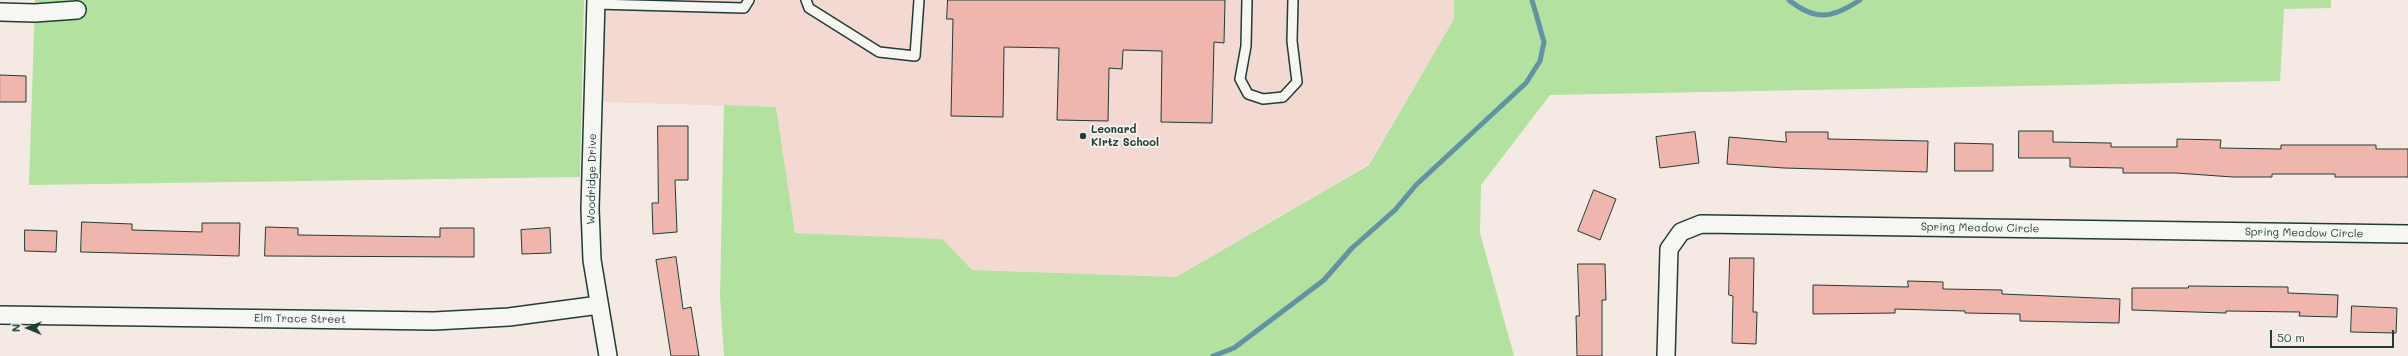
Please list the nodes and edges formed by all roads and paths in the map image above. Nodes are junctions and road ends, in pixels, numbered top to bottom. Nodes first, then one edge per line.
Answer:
1 (749, 0) edge
2 (806, 0) edge
3 (919, 0) edge
4 (1247, 0) edge
5 (1293, 0) edge
6 (596, 2) edge
7 (77, 10) dead end
8 (0, 12) edge
9 (2408, 234) edge
10 (599, 305) junction
11 (0, 314) edge
12 (608, 356) edge
13 (1666, 356) edge

1 - 6 lane
2 - 3 lane
4 - 5 lane
6 - 10 street, Woodridge Drive
7 - 8 street
9 - 13 street, Spring Meadow Circle
10 - 11 street, Elm Trace Street
10 - 12 street, Woodridge Drive

